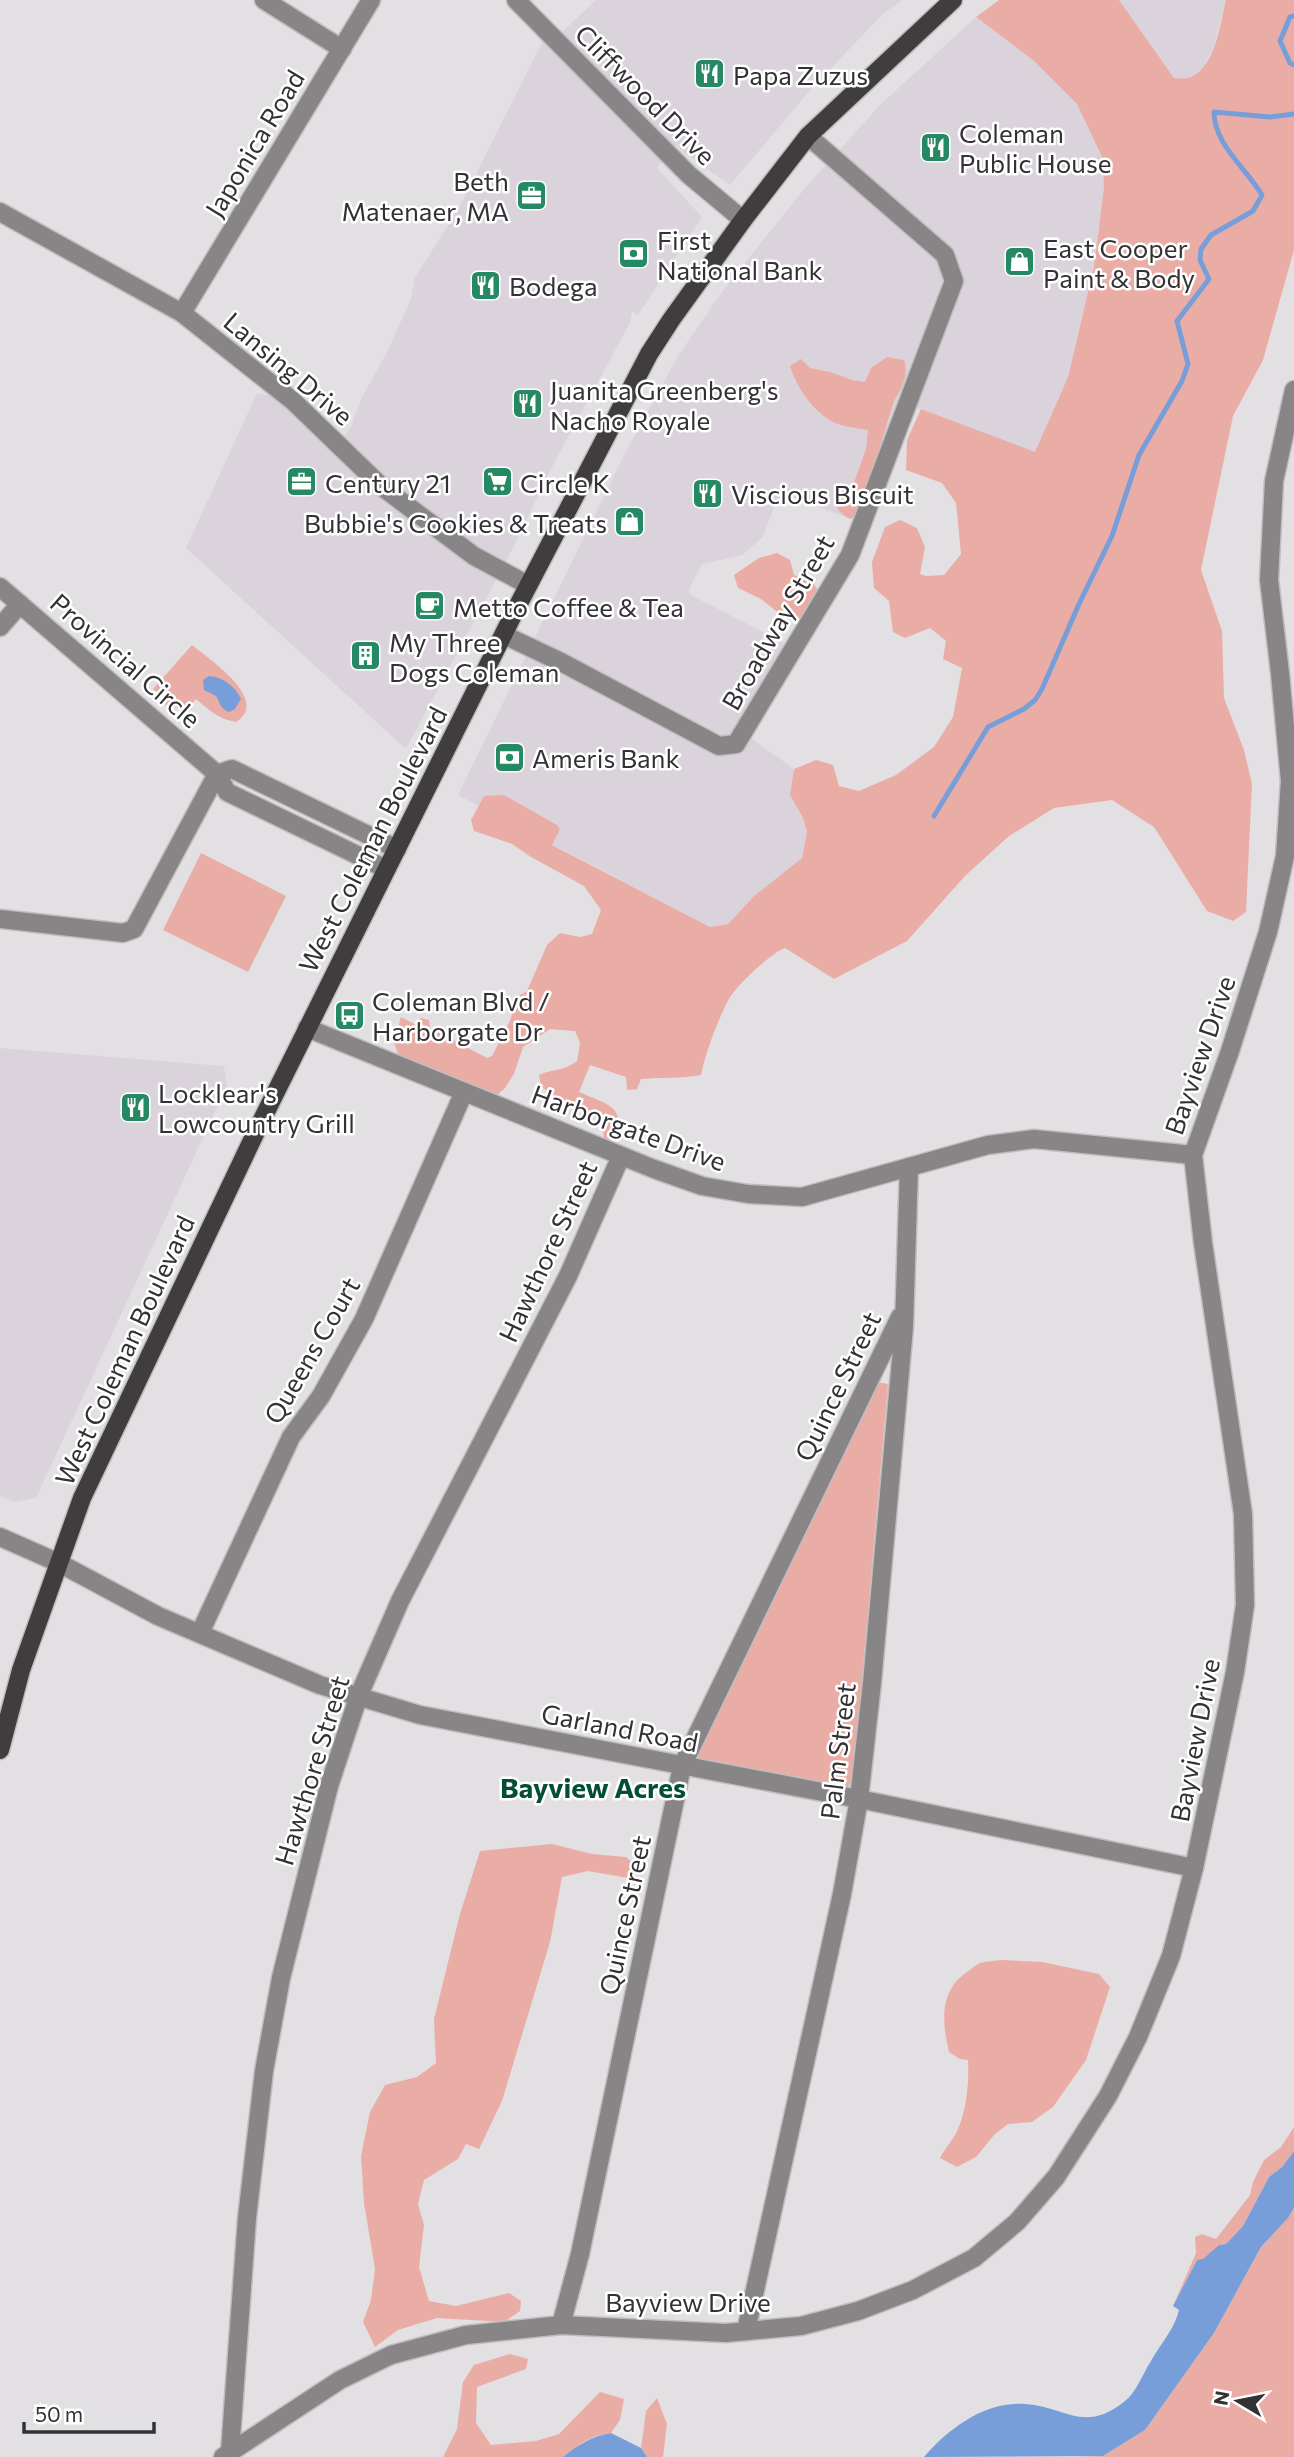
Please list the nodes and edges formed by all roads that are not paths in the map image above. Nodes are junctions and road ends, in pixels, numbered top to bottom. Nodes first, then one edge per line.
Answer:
1 (264, 0) edge
2 (371, 0) edge
3 (516, 0) edge
4 (953, 0) edge
5 (342, 49) junction
6 (808, 136) junction
7 (0, 212) edge
8 (743, 220) junction
9 (182, 313) junction
10 (1294, 390) edge
11 (528, 585) junction
12 (0, 587) edge
13 (20, 604) junction
14 (0, 627) edge
15 (504, 635) junction
16 (217, 774) junction
17 (397, 849) junction
18 (386, 869) junction
19 (0, 919) edge
20 (307, 1028) junction
21 (464, 1092) junction
22 (1193, 1155) junction
23 (621, 1156) junction
24 (909, 1167) junction
25 (905, 1309) junction
26 (0, 1537) edge
27 (59, 1563) junction
28 (200, 1633) junction
29 (359, 1695) junction
30 (0, 1750) edge
31 (682, 1766) junction
32 (859, 1800) junction
33 (1195, 1868) junction
34 (561, 2325) junction
35 (746, 2330) junction
36 (226, 2455) edge

1 - 5 street
2 - 5 street, Japonica Road
3 - 8 street, Cliffwood Drive
4 - 6 main road, West Coleman Boulevard
5 - 9 street, Japonica Road
6 - 8 main road, West Coleman Boulevard
6 - 15 street, Broadway Street
7 - 9 street, Lansing Drive
8 - 11 main road, West Coleman Boulevard
9 - 11 street, Lansing Drive
10 - 22 street, Bayview Drive
11 - 15 main road, West Coleman Boulevard
12 - 13 street, Provincial Circle
13 - 14 street
13 - 16 street, Provincial Circle
15 - 17 main road, West Coleman Boulevard
16 - 17 street
16 - 18 street, Provincial Circle
16 - 19 street
17 - 18 main road, West Coleman Boulevard
18 - 20 main road, West Coleman Boulevard
20 - 21 street, Harborgate Drive
20 - 27 main road, West Coleman Boulevard
21 - 23 street, Harborgate Drive
21 - 28 street, Queens Court
22 - 24 street, Harborgate Drive
22 - 33 street, Bayview Drive
23 - 24 street, Harborgate Drive
23 - 29 street, Hawthore Street
24 - 25 street, Palm Street
25 - 31 street, Quince Street
25 - 32 street, Palm Street
26 - 27 street, Garland Road
27 - 28 street, Garland Road
27 - 30 main road, West Coleman Boulevard
28 - 29 street, Garland Road
29 - 31 street, Garland Road
29 - 36 street, Hawthore Street
31 - 32 street, Garland Road
31 - 34 street, Quince Street
32 - 33 street, Garland Road
32 - 35 street, Palm Street
33 - 35 street, Bayview Drive
34 - 35 street, Bayview Drive
34 - 36 street, Bayview Drive

